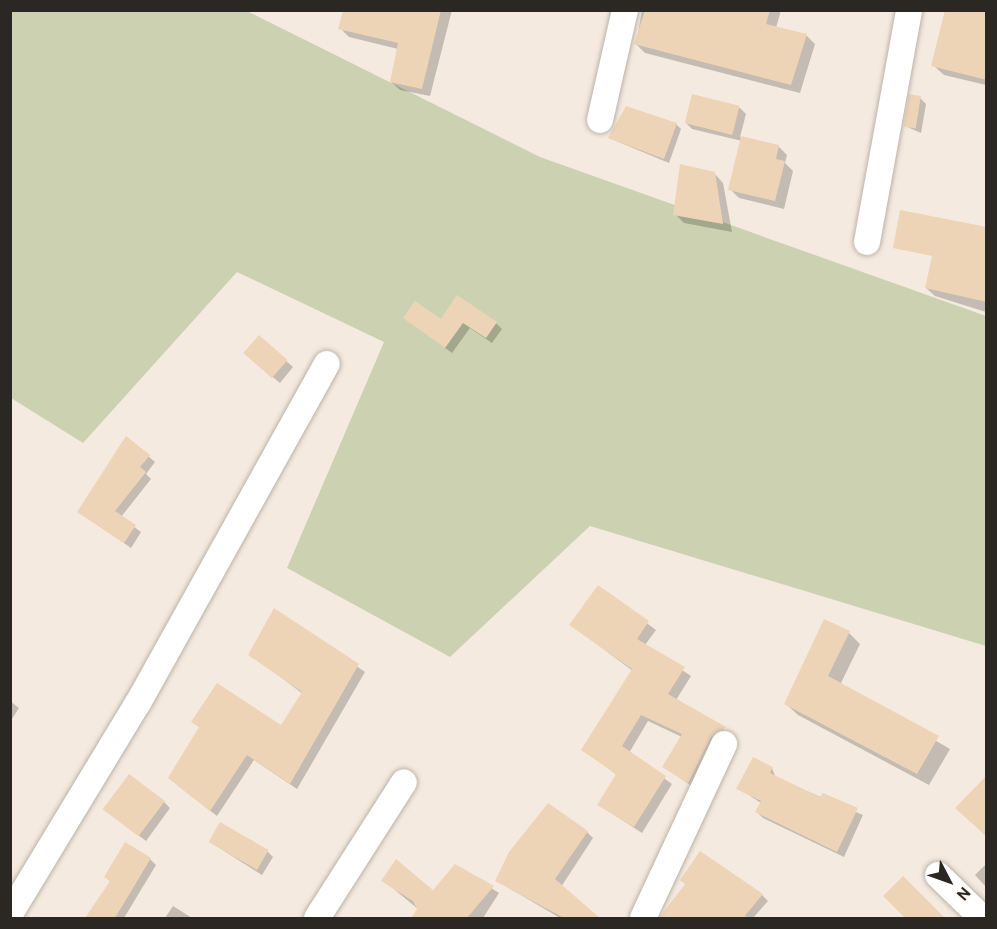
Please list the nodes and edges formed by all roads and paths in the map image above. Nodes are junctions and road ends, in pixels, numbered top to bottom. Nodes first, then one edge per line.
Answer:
1 (625, 10) edge
2 (909, 10) edge
3 (600, 120) dead end
4 (867, 242) dead end
5 (327, 364) dead end
6 (724, 744) dead end
7 (404, 782) dead end
8 (938, 875) dead end
9 (11, 916) edge
10 (317, 918) edge
11 (643, 918) edge
12 (982, 918) edge

1 - 3 street
2 - 4 street
5 - 9 street
6 - 11 street
7 - 10 street
8 - 12 street

